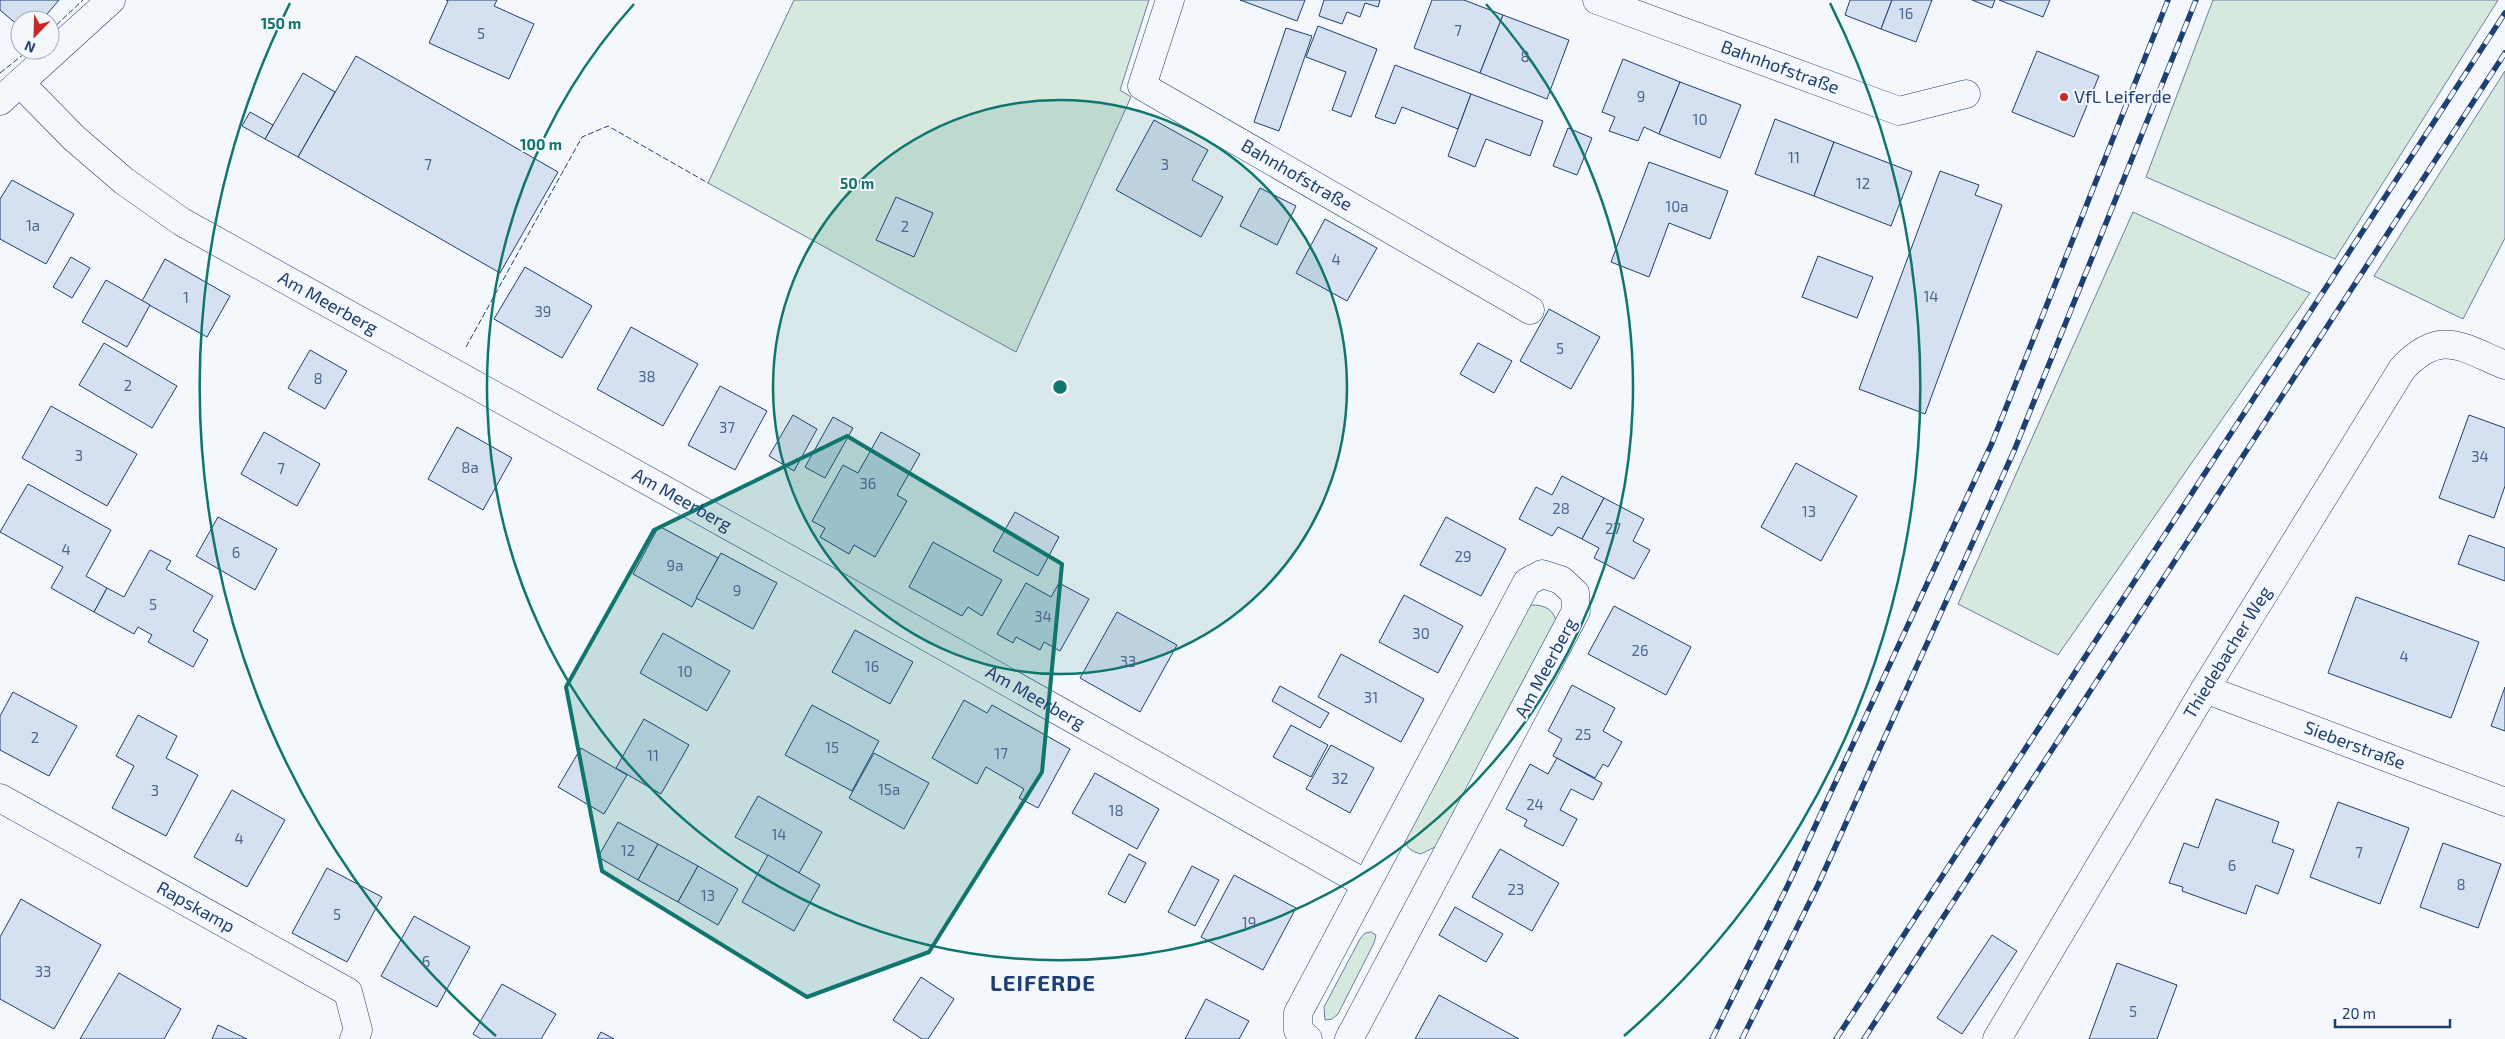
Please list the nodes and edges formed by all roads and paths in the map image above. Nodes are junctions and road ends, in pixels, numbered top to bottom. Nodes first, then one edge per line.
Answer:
1 (111, 0) edge
2 (1170, 0) edge
3 (1597, 0) edge
4 (20, 83) junction
5 (1966, 94) dead end
6 (0, 101) edge
7 (1530, 310) dead end
8 (2505, 365) edge
9 (2205, 689) junction
10 (0, 798) edge
11 (2505, 802) edge
12 (1366, 884) junction
13 (354, 1039) edge
14 (1308, 1039) edge
15 (1349, 1039) edge
16 (1997, 1039) edge

1 - 4 street
2 - 7 street, Bahnhofstraße
3 - 5 street, Bahnhofstraße
4 - 6 street
4 - 12 street, Am Meerberg
8 - 9 street, Thiedebacher Weg
9 - 11 street, Sieberstraße
9 - 16 street, Thiedebacher Weg
10 - 13 street, Rapskamp
12 - 14 street, Am Meerberg
12 - 15 street, Am Meerberg

